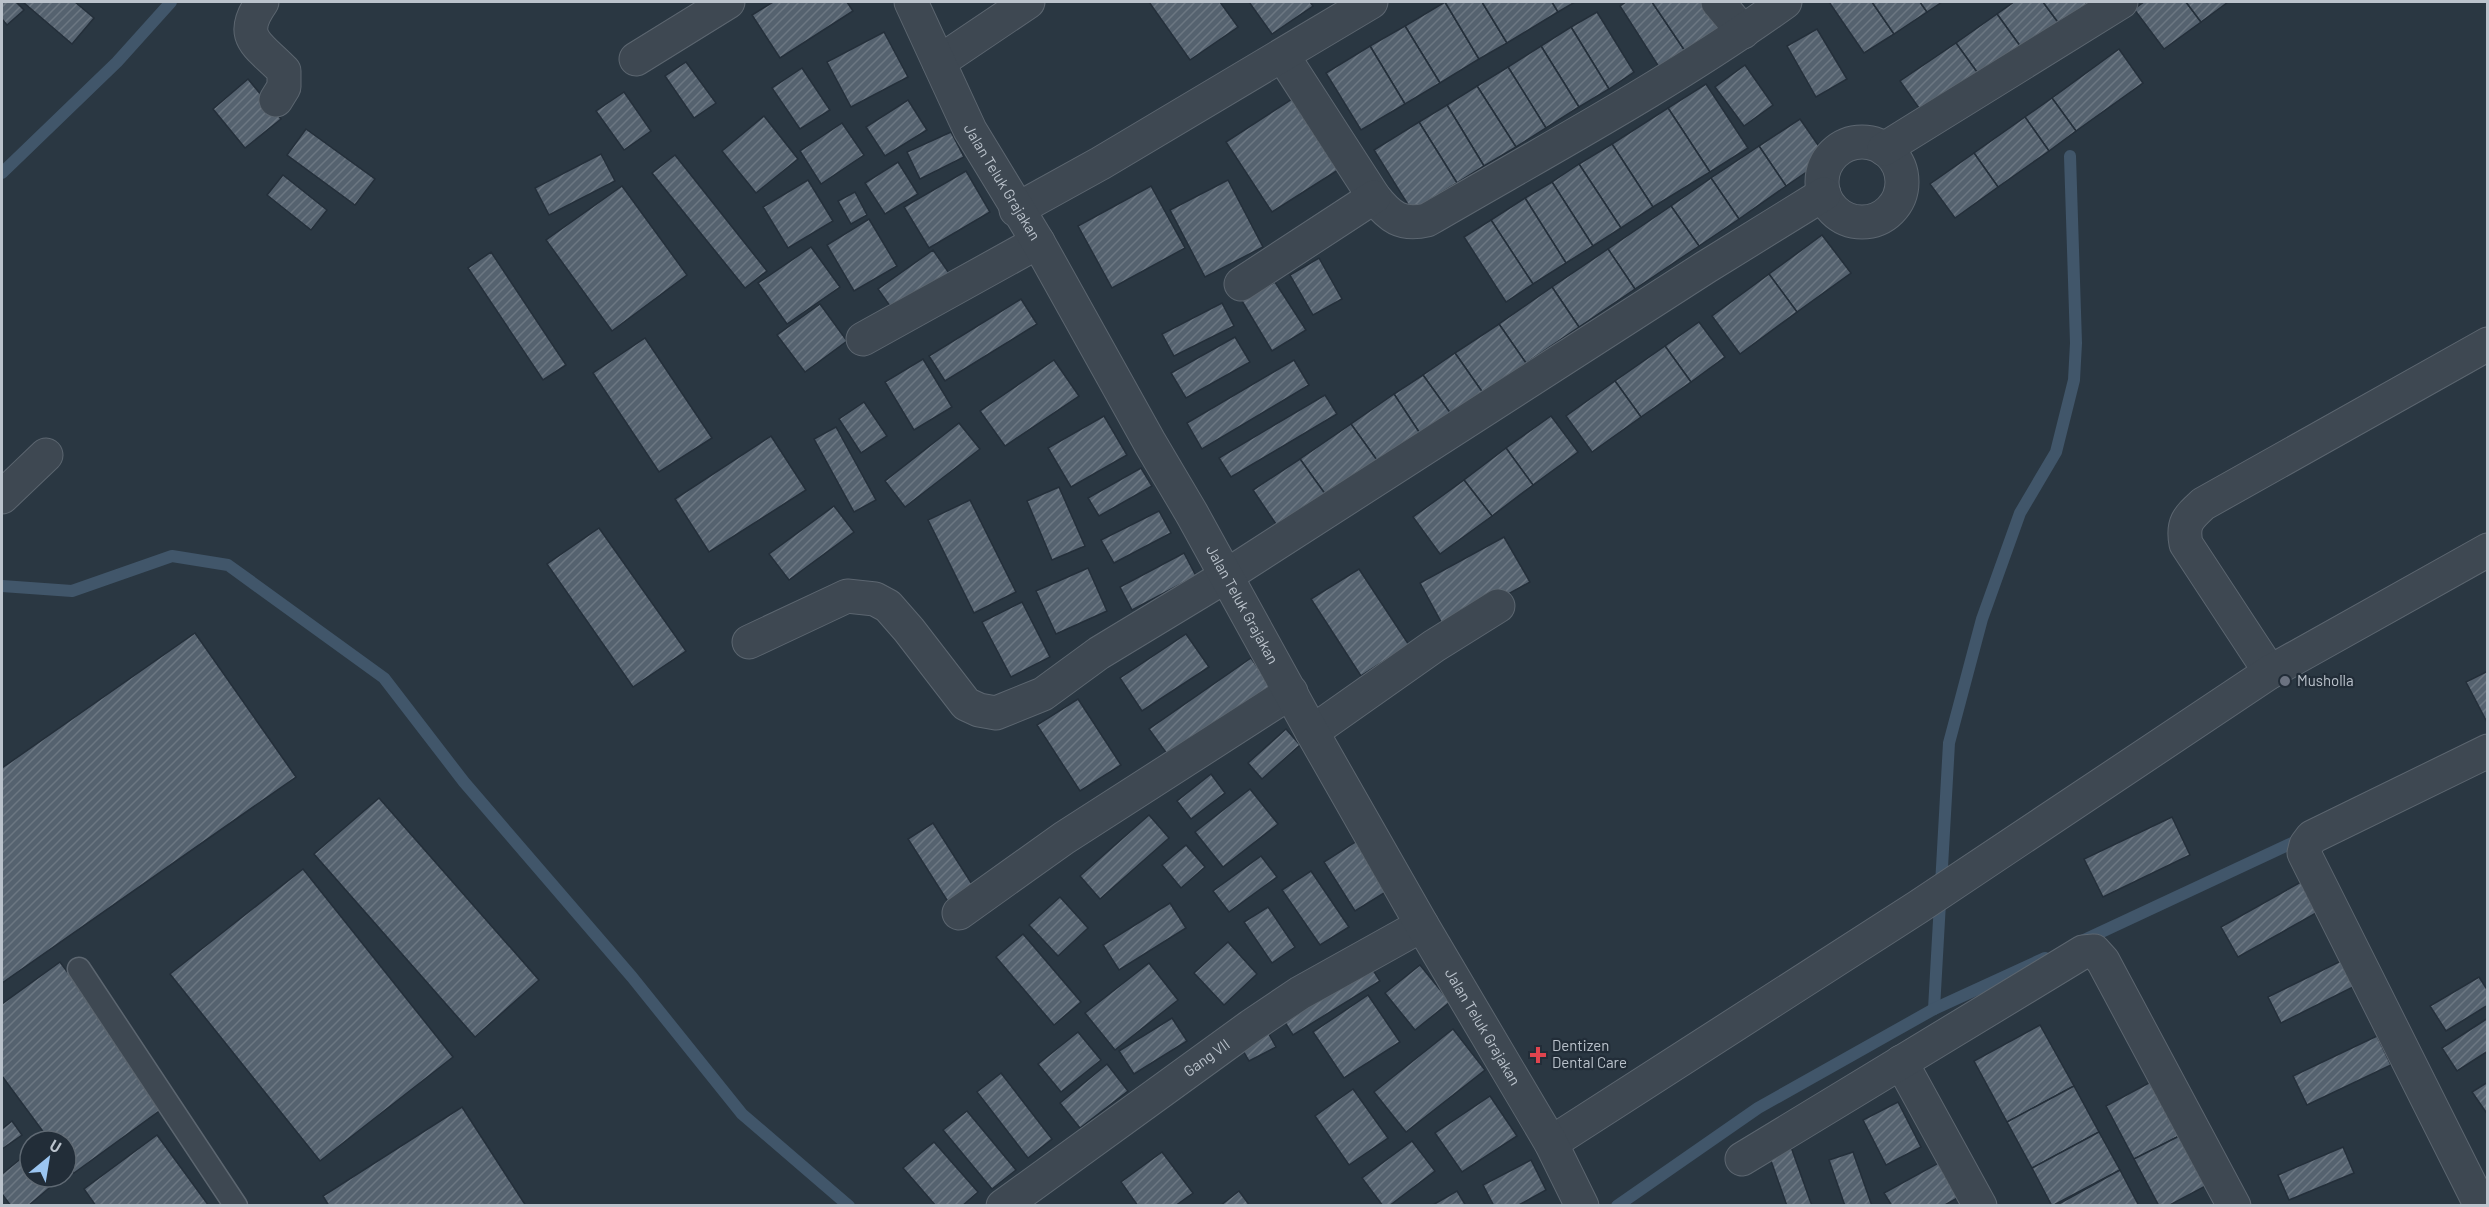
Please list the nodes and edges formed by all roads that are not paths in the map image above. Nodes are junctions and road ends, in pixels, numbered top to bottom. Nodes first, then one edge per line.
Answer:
1 (262, 2) edge
2 (728, 2) edge
3 (911, 2) edge
4 (1028, 2) edge
5 (1371, 2) edge
6 (1719, 2) edge
7 (1785, 2) edge
8 (2121, 2) edge
9 (1743, 32) junction
10 (1283, 56) junction
11 (636, 59) dead end
12 (939, 62) junction
13 (276, 100) dead end
14 (1884, 149) junction
15 (1824, 194) junction
16 (1374, 197) junction
17 (1017, 210) junction
18 (1038, 242) junction
19 (1241, 284) dead end
20 (863, 339) dead end
21 (2487, 344) edge
22 (46, 455) dead end
23 (2, 497) edge
24 (2487, 550) edge
25 (1226, 576) junction
26 (1498, 606) dead end
27 (749, 642) dead end
28 (2270, 672) junction
29 (1291, 692) junction
30 (1312, 732) junction
31 (2484, 762) edge
32 (959, 913) dead end
33 (1422, 925) junction
34 (79, 969) dead end
35 (1901, 1062) junction
36 (1551, 1143) junction
37 (1742, 1158) dead end
38 (1025, 1200) edge
39 (236, 1206) edge
40 (1582, 1206) edge
41 (1980, 1206) edge
42 (2234, 1206) edge
43 (2481, 1206) edge

1 - 13 street
2 - 11 street
3 - 12 street, Jalan Teluk Grajakan
4 - 12 street
5 - 10 street
6 - 9 street
7 - 9 street
8 - 14 street
9 - 16 street
10 - 16 street
10 - 17 street
12 - 17 street, Jalan Teluk Grajakan
14 - 15 street
14 - 15 street
15 - 25 street
16 - 19 street
17 - 18 street, Jalan Teluk Grajakan
18 - 20 street
18 - 25 street, Jalan Teluk Grajakan
21 - 28 street
22 - 23 street
24 - 28 street
25 - 27 street
25 - 29 street, Jalan Teluk Grajakan
26 - 30 street
28 - 36 street
29 - 30 street, Jalan Teluk Grajakan
29 - 32 street
30 - 33 street, Jalan Teluk Grajakan
31 - 43 street
33 - 36 street, Jalan Teluk Grajakan
33 - 38 street, Gang VII
34 - 39 lane
35 - 37 street
35 - 41 street
35 - 42 street
36 - 40 street, Jalan Teluk Grajakan

